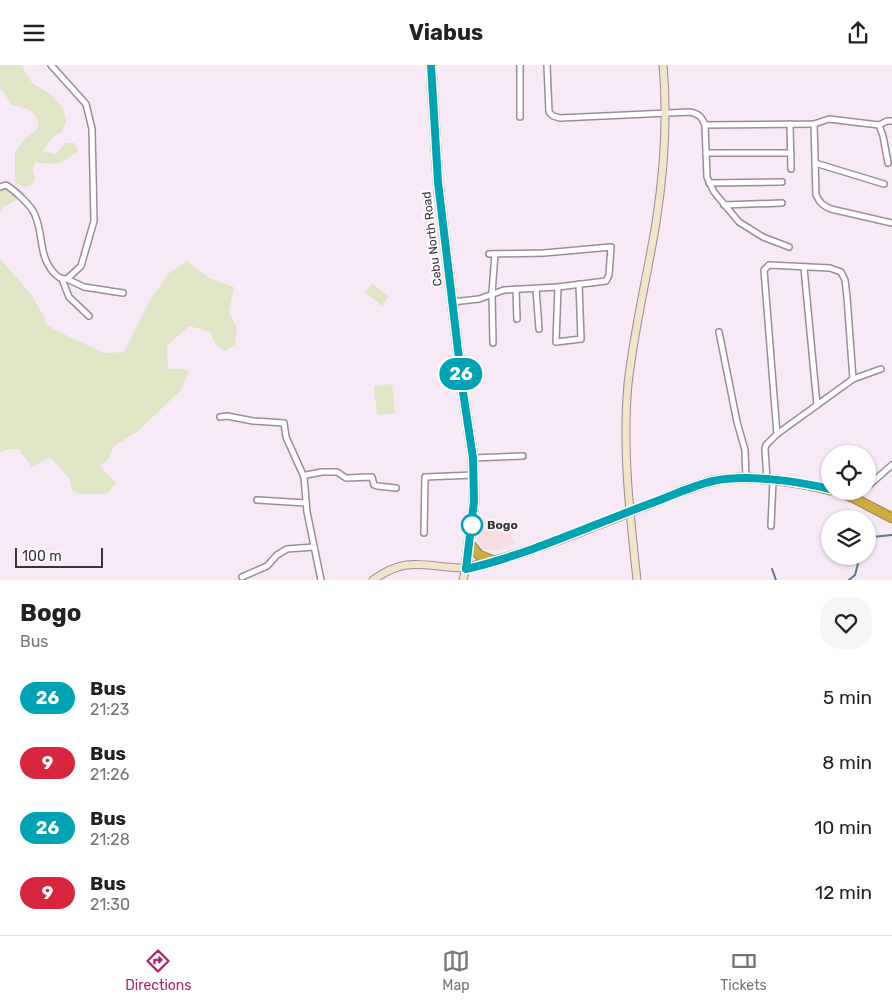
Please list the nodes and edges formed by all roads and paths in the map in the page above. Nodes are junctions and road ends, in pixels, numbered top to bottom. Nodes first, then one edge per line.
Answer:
1 (51, 65) edge
2 (431, 65) edge
3 (520, 65) edge
4 (547, 65) edge
5 (663, 65) edge
6 (665, 112) junction
7 (520, 117) dead end
8 (892, 121) edge
9 (814, 123) junction
10 (790, 124) junction
11 (705, 125) junction
12 (879, 125) junction
13 (706, 153) junction
14 (791, 153) junction
15 (814, 163) junction
16 (888, 163) dead end
17 (791, 169) dead end
18 (782, 182) dead end
19 (709, 183) junction
20 (884, 184) dead end
21 (0, 187) edge
22 (782, 203) dead end
23 (724, 205) junction
24 (892, 223) edge
25 (790, 247) dead end
26 (804, 268) junction
27 (64, 279) junction
28 (579, 284) junction
29 (558, 287) junction
30 (516, 289) junction
31 (536, 289) junction
32 (123, 293) dead end
33 (492, 293) junction
34 (452, 302) junction
35 (89, 316) dead end
36 (517, 319) dead end
37 (539, 329) dead end
38 (719, 332) dead end
39 (494, 343) dead end
40 (881, 369) dead end
41 (853, 379) junction
42 (817, 405) junction
43 (220, 417) dead end
44 (777, 434) junction
45 (523, 456) dead end
46 (473, 458) junction
47 (892, 465) edge
48 (474, 475) junction
49 (304, 477) junction
50 (746, 479) junction
51 (876, 479) edge
52 (770, 480) junction
53 (821, 487) edge
54 (396, 488) dead end
55 (257, 500) dead end
56 (858, 500) edge
57 (306, 503) junction
58 (630, 511) junction
59 (892, 519) edge
60 (771, 526) dead end
61 (424, 533) dead end
62 (470, 544) junction
63 (314, 547) junction
64 (494, 561) junction
65 (466, 569) junction
66 (242, 577) dead end
67 (321, 580) edge
68 (373, 580) edge
69 (463, 580) edge
70 (637, 580) edge

1 - 27 street
2 - 34 highway, Cebu North Road
3 - 7 street
4 - 6 street
5 - 6 street
6 - 11 street
6 - 58 street
8 - 12 street
9 - 10 street
9 - 12 street
9 - 15 street
10 - 11 street
10 - 14 street
11 - 13 street
12 - 16 street
13 - 14 street
13 - 19 street
14 - 17 street
15 - 20 street
15 - 24 street
18 - 19 street
19 - 23 street
21 - 27 street
22 - 23 street
23 - 25 street
26 - 41 street
26 - 42 street
26 - 44 street
27 - 32 street
27 - 35 street
28 - 29 street
28 - 29 street
28 - 33 street
29 - 31 street
30 - 31 street
30 - 33 street
30 - 36 street
31 - 37 street
33 - 34 street
33 - 39 street
34 - 46 highway, Cebu North Road
38 - 50 street
40 - 41 street
41 - 42 street
42 - 44 street
43 - 49 street
44 - 52 street
45 - 46 street
46 - 48 highway, Cebu North Road
47 - 51 street
48 - 61 street
48 - 62 highway, Cebu North Road
49 - 54 street
49 - 57 street
50 - 52 highway
50 - 58 highway
52 - 53 highway
52 - 60 street
55 - 57 street
56 - 59 highway
57 - 63 street
58 - 64 highway
58 - 70 street
62 - 64 highway
62 - 65 highway, Cebu North Road
63 - 66 street
63 - 67 street
64 - 65 highway
65 - 68 street
65 - 69 street

